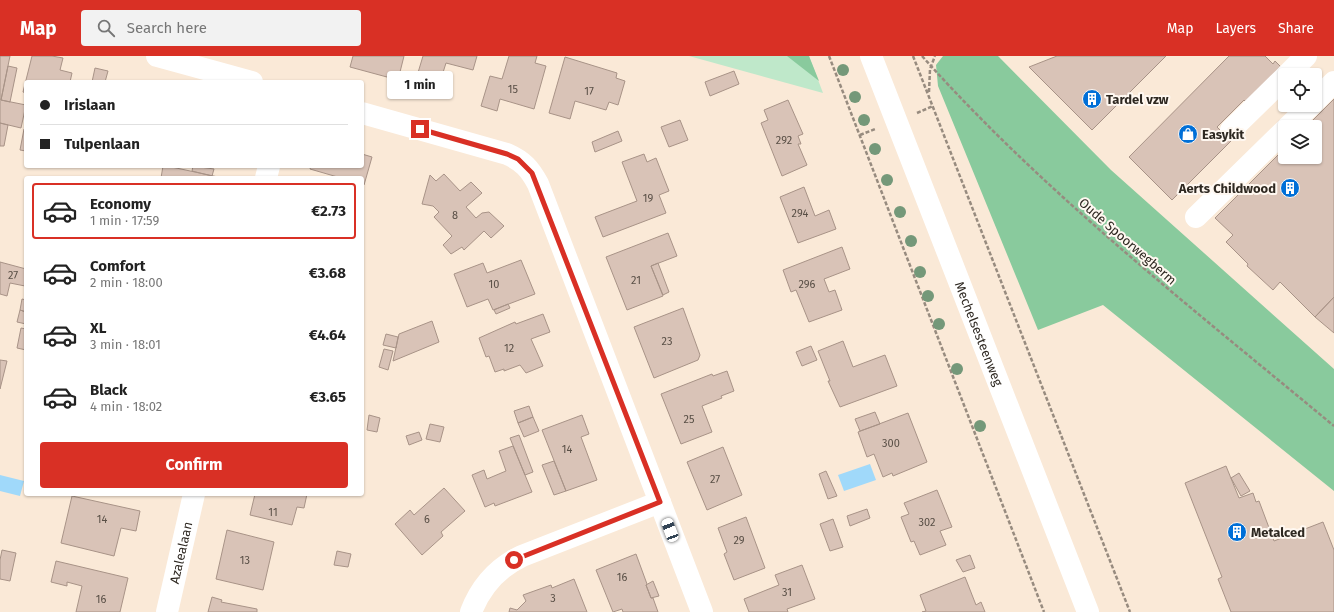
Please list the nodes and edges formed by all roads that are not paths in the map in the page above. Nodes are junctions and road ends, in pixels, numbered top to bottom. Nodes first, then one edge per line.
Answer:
1 (157, 56) edge
2 (871, 56) edge
3 (1306, 56) edge
4 (1294, 68) edge
5 (245, 80) edge
6 (1334, 82) edge
7 (1278, 84) edge
8 (1322, 94) edge
9 (1304, 112) edge
10 (364, 114) edge
11 (1295, 120) edge
12 (1231, 130) dead end
13 (1278, 137) edge
14 (1196, 217) dead end
15 (194, 496) edge
16 (660, 502) junction
17 (167, 612) edge
18 (471, 612) edge
19 (702, 612) edge
20 (1088, 612) edge

1 - 5 street
2 - 20 street, Mechelsesteenweg
3 - 4 street
6 - 8 street
7 - 12 street
9 - 11 street
10 - 16 street
13 - 14 street
15 - 17 street, Azalealaan
16 - 18 street
16 - 19 street

